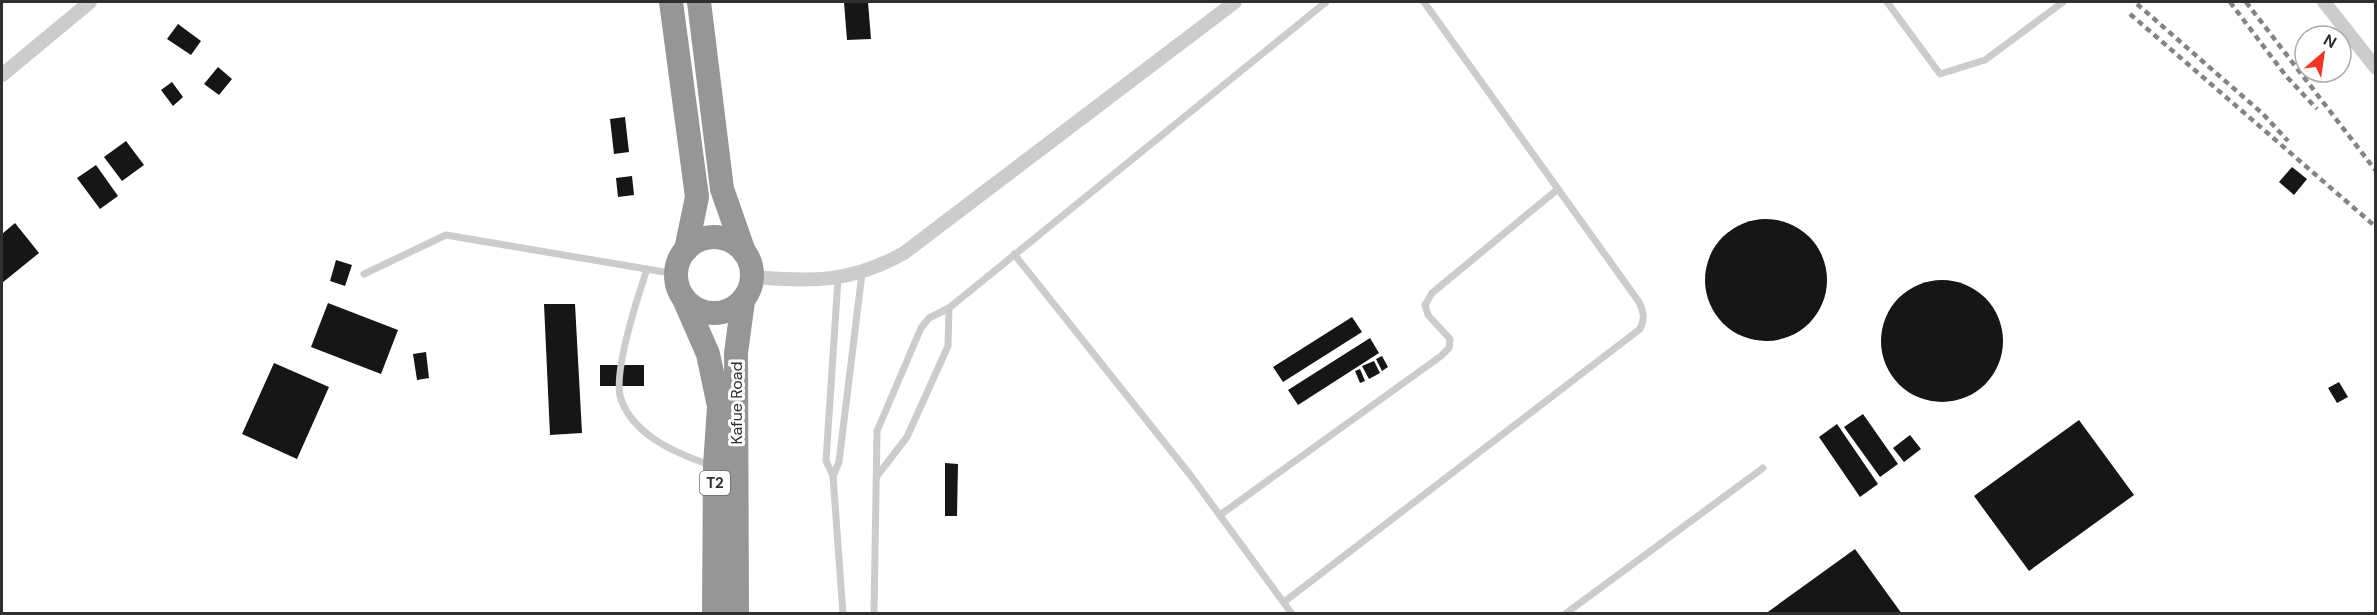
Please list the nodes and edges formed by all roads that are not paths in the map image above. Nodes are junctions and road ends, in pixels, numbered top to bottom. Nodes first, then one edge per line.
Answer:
1 (90, 2) edge
2 (671, 2) edge
3 (699, 2) edge
4 (1235, 2) edge
5 (1326, 2) edge
6 (1424, 2) edge
7 (1887, 2) edge
8 (2063, 2) edge
9 (2324, 2) edge
10 (2376, 68) edge
11 (2, 75) edge
12 (1558, 189) junction
13 (686, 250) junction
14 (744, 252) junction
15 (1014, 254) junction
16 (647, 269) junction
17 (862, 273) junction
18 (364, 274) dead end
19 (676, 274) junction
20 (752, 277) junction
21 (838, 279) junction
22 (684, 299) junction
23 (743, 301) junction
24 (949, 308) junction
25 (716, 466) junction
26 (1763, 468) dead end
27 (833, 476) junction
28 (877, 476) junction
29 (1220, 515) junction
30 (1284, 602) junction
31 (714, 614) edge
32 (737, 614) edge
33 (843, 614) edge
34 (874, 614) edge
35 (1292, 614) edge
36 (1565, 614) edge

1 - 11 street
2 - 13 highway
3 - 14 highway
4 - 17 street
5 - 15 lane
6 - 12 lane
7 - 8 lane
9 - 10 street
12 - 29 lane
12 - 30 lane
13 - 14 highway
13 - 19 highway
14 - 20 highway
15 - 24 lane
15 - 29 lane
16 - 18 lane
16 - 19 lane
16 - 25 lane
17 - 21 street
17 - 27 lane
19 - 22 highway
20 - 21 street
20 - 23 highway
21 - 27 lane
22 - 23 highway
22 - 25 highway, Kafue Road / T2
23 - 32 highway, Kafue Road / T2
24 - 28 lane
24 - 28 lane
25 - 31 highway, Kafue Road / T2
26 - 36 lane
27 - 33 lane
28 - 34 lane
29 - 30 lane
30 - 35 lane

